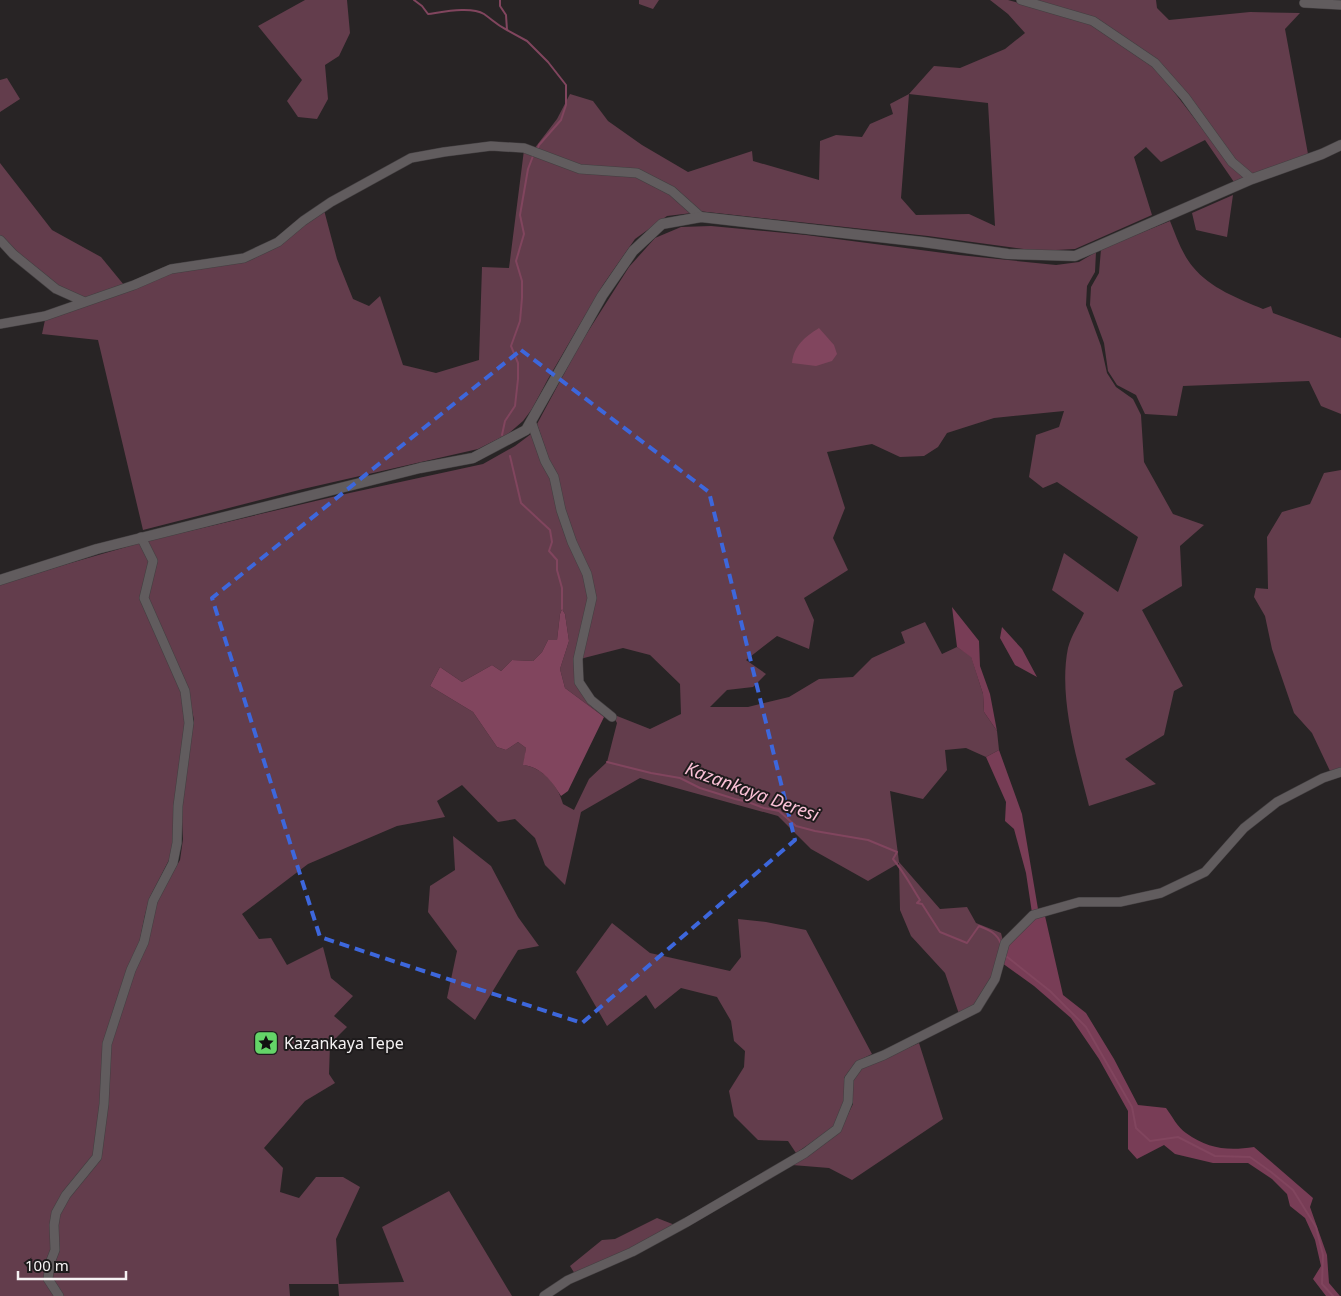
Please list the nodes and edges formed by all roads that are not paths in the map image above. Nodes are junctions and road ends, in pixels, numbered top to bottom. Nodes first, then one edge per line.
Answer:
1 (1021, 0) edge
2 (1304, 3) dead end
3 (1341, 5) edge
4 (1341, 145) edge
5 (1252, 179) junction
6 (701, 217) junction
7 (0, 240) edge
8 (85, 302) junction
9 (0, 324) edge
10 (531, 421) junction
11 (141, 538) junction
12 (0, 580) edge
13 (612, 717) dead end
14 (1341, 772) edge
15 (59, 1296) edge
16 (544, 1296) edge

1 - 5 street
2 - 3 street
4 - 5 street
5 - 6 street
6 - 8 street
6 - 10 street
7 - 8 street
8 - 9 street
10 - 11 street
10 - 13 street
11 - 12 street
11 - 15 street
14 - 16 street

